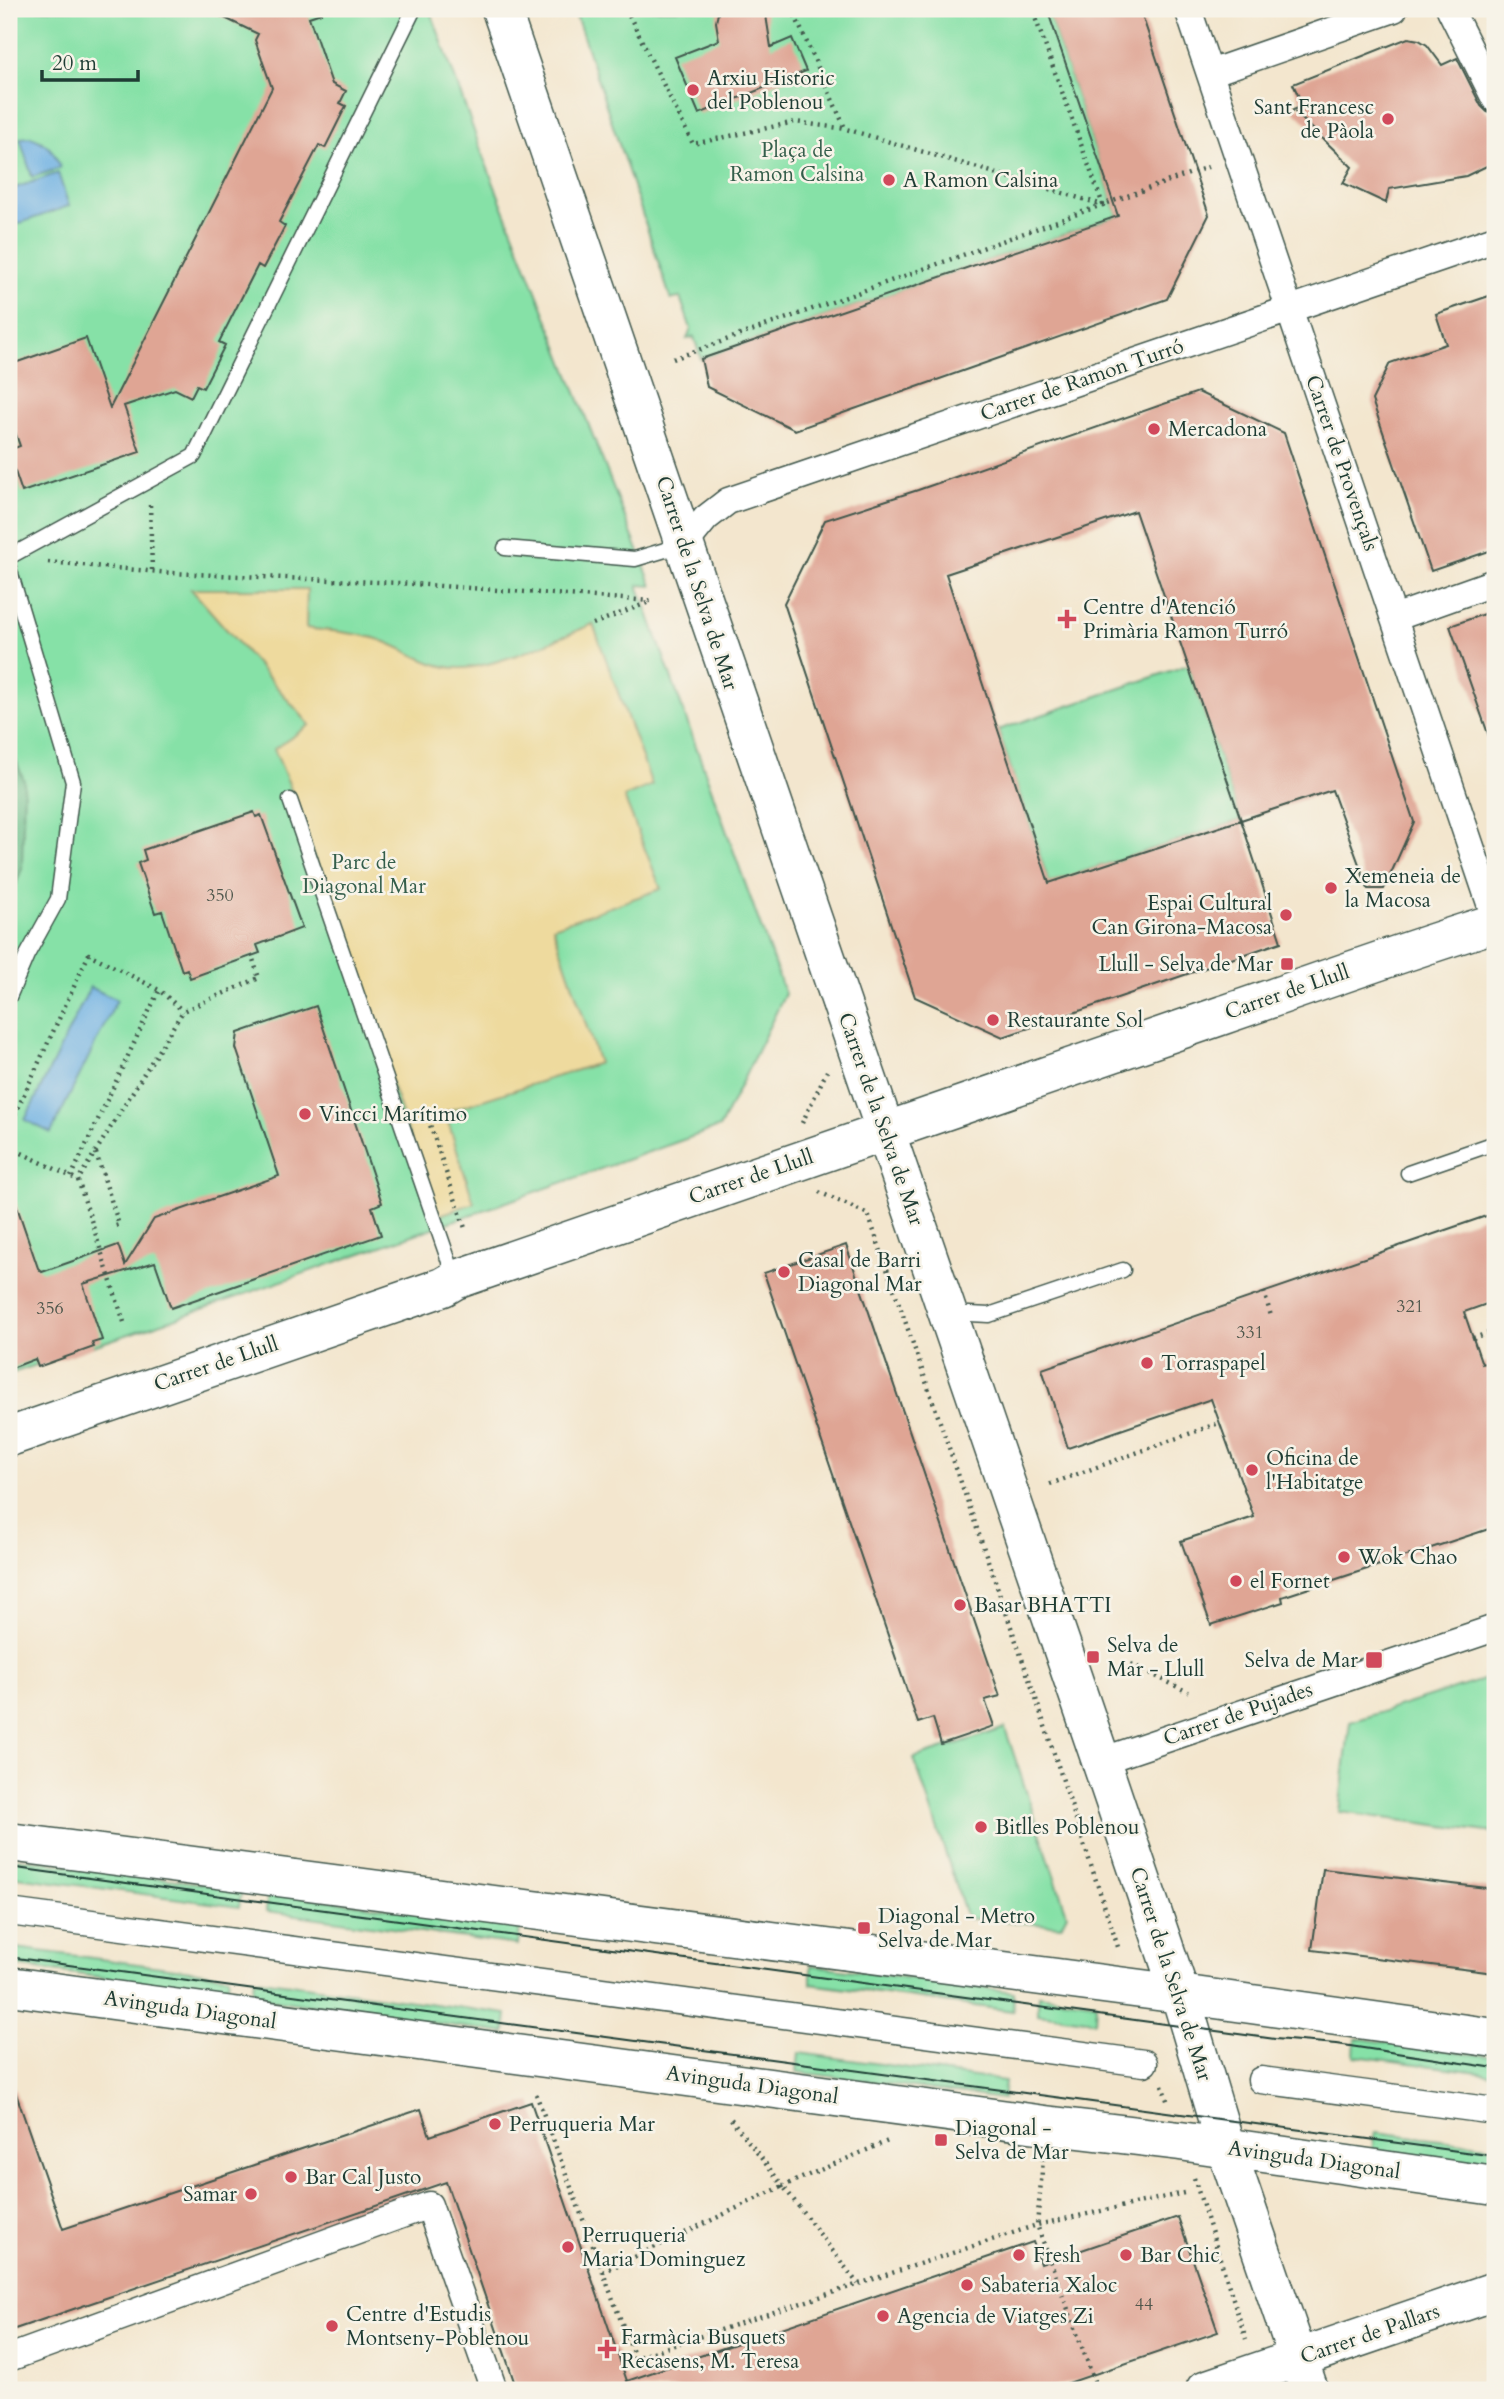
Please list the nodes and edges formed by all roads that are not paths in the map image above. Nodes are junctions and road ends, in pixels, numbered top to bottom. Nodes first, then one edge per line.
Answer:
1 (414, 9) edge
2 (500, 9) edge
3 (1188, 9) edge
4 (1394, 9) edge
5 (1450, 9) edge
6 (1210, 73) junction
7 (1495, 99) edge
8 (1495, 239) edge
9 (1290, 309) junction
10 (684, 545) junction
11 (506, 548) dead end
12 (9, 557) edge
13 (9, 568) edge
14 (1495, 582) edge
15 (1394, 618) junction
16 (290, 800) dead end
17 (1495, 920) edge
18 (9, 997) edge
19 (884, 1130) junction
20 (1495, 1143) edge
21 (1408, 1172) dead end
22 (1123, 1270) dead end
23 (455, 1280) junction
24 (947, 1313) junction
25 (9, 1437) edge
26 (1495, 1628) edge
27 (1101, 1761) junction
28 (9, 1842) edge
29 (9, 1912) edge
30 (9, 1986) edge
31 (1180, 1994) junction
32 (1495, 2038) edge
33 (1144, 2063) dead end
34 (1261, 2080) dead end
35 (1495, 2111) edge
36 (1226, 2148) junction
37 (1495, 2186) edge
38 (1495, 2291) edge
39 (9, 2358) edge
40 (1303, 2375) edge
41 (494, 2390) edge
42 (1205, 2390) edge

1 - 12 lane
2 - 10 street, Carrer de la Selva de Mar
3 - 6 street, Carrer de Provençals
4 - 6 street
5 - 7 street
6 - 9 street, Carrer de Provençals
8 - 9 street, Carrer de Ramon Turró
9 - 10 street, Carrer de Ramon Turró
9 - 15 street, Carrer de Provençals
10 - 11 lane
10 - 19 street, Carrer de la Selva de Mar
13 - 18 lane
14 - 15 street
15 - 17 street, Carrer de Provençals
16 - 23 lane
17 - 19 street, Carrer de Llull
19 - 23 street, Carrer de Llull
19 - 24 street, Carrer de la Selva de Mar
20 - 21 lane
22 - 24 lane
23 - 25 street, Carrer de Llull
24 - 27 street, Carrer de la Selva de Mar
26 - 27 street, Carrer de Pujades
27 - 31 street, Carrer de la Selva de Mar
28 - 31 street
29 - 33 street
30 - 36 street, Avinguda Diagonal
31 - 32 street
31 - 36 street, Carrer de la Selva de Mar
34 - 35 street
36 - 37 street, Avinguda Diagonal
36 - 40 street, Carrer de la Selva de Mar
38 - 40 street, Carrer de Pallars
39 - 41 street
40 - 42 street, Carrer de Pallars

